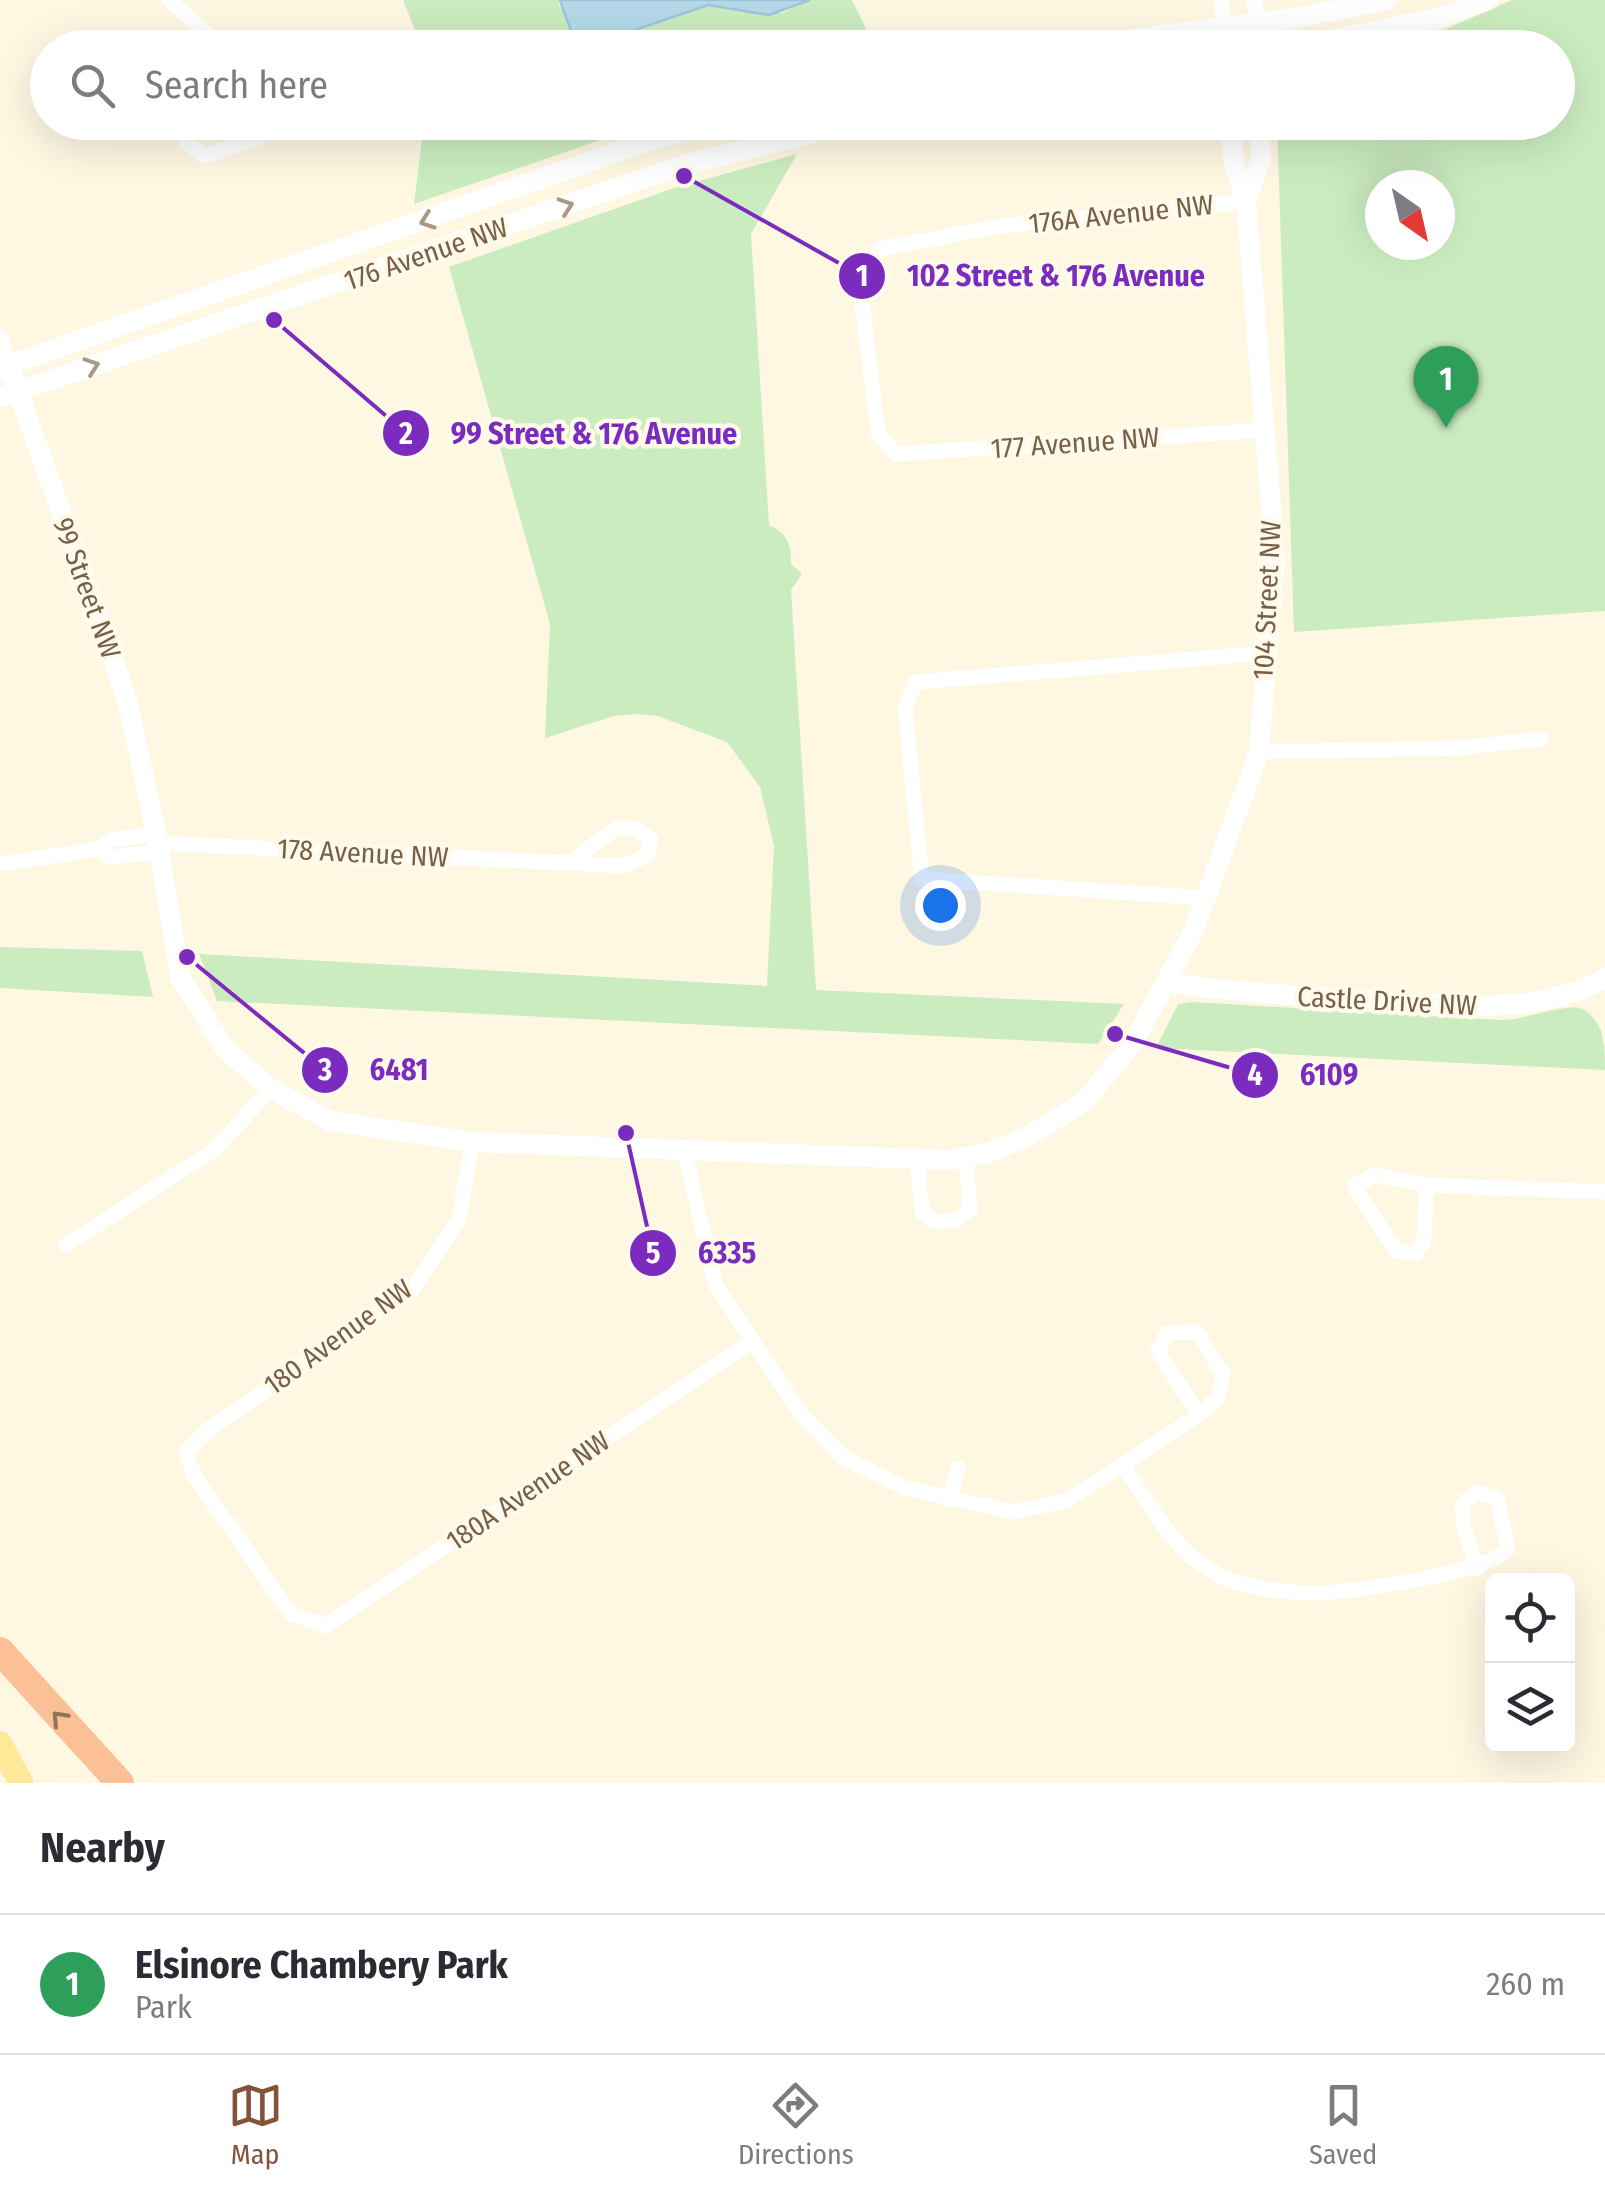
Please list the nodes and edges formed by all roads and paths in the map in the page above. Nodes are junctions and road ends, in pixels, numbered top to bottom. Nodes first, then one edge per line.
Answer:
1 (169, 0) edge
2 (1221, 0) edge
3 (1254, 0) edge
4 (1386, 0) edge
5 (1488, 0) edge
6 (1258, 22) junction
7 (1224, 25) junction
8 (203, 30) edge
9 (1189, 30) edge
10 (1224, 30) edge
11 (1258, 30) edge
12 (1385, 30) edge
13 (187, 140) edge
14 (250, 140) edge
15 (652, 140) edge
16 (784, 140) edge
17 (1232, 140) edge
18 (1260, 140) edge
19 (1246, 200) junction
20 (0, 337) edge
21 (5, 367) edge
22 (9, 394) edge
23 (1267, 430) junction
24 (886, 447) joint
25 (1266, 653) junction
26 (1542, 739) dead end
27 (1260, 752) junction
28 (158, 843) junction
29 (569, 863) junction
30 (0, 864) edge
31 (1206, 898) junction
32 (1166, 982) junction
33 (1603, 985) edge
34 (271, 1090) junction
35 (472, 1142) junction
36 (685, 1153) junction
37 (966, 1157) junction
38 (917, 1160) junction
39 (1427, 1185) junction
40 (1605, 1192) edge
41 (66, 1245) dead end
42 (753, 1341) junction
43 (1198, 1415) junction
44 (1122, 1465) junction
45 (958, 1468) dead end
46 (948, 1500) junction
47 (1477, 1568) junction
48 (300, 1616) joint
49 (0, 1651) edge
50 (0, 1744) edge
51 (22, 1783) edge
52 (120, 1783) edge

1 - 8 street
2 - 7 street
3 - 6 street
4 - 6 street
5 - 12 street
6 - 7 street
6 - 11 street
7 - 9 street
7 - 10 street
13 - 14 street
15 -> 21 street, 176 Avenue NW
22 -> 16 street, 176 Avenue NW
17 - 19 street, 104 Street NW
18 - 19 street, 104 Street NW
19 - 23 street, 104 Street NW
19 - 24 street, 176A Avenue NW
20 - 21 street, 99 Street NW
21 - 22 street, 99 Street NW
22 - 28 street, 99 Street NW
23 - 24 street, 177 Avenue NW
23 - 25 street, 104 Street NW
25 - 27 street, 104 Street NW
25 - 31 street
26 - 27 street
27 - 31 street, 104 Street NW
28 - 29 street, 178 Avenue NW
28 - 30 street
28 - 34 street, 99 Street NW
29 - 29 street, 178 Avenue NW
31 - 32 street, 104 Street NW
32 - 33 street, Castle Drive NW
32 - 37 street
34 - 35 street, 99 Street NW
34 - 41 street
35 - 36 street
35 - 48 street, 180 Avenue NW
36 - 38 street
36 - 42 street
37 - 38 street
37 - 38 street
39 - 39 street
39 - 40 street
42 - 46 street
42 - 48 street, 180A Avenue NW
43 - 43 street
43 - 44 street
44 - 46 street
44 - 47 street
45 - 46 street
47 - 47 street
52 -> 49 highway
50 - 51 main road

